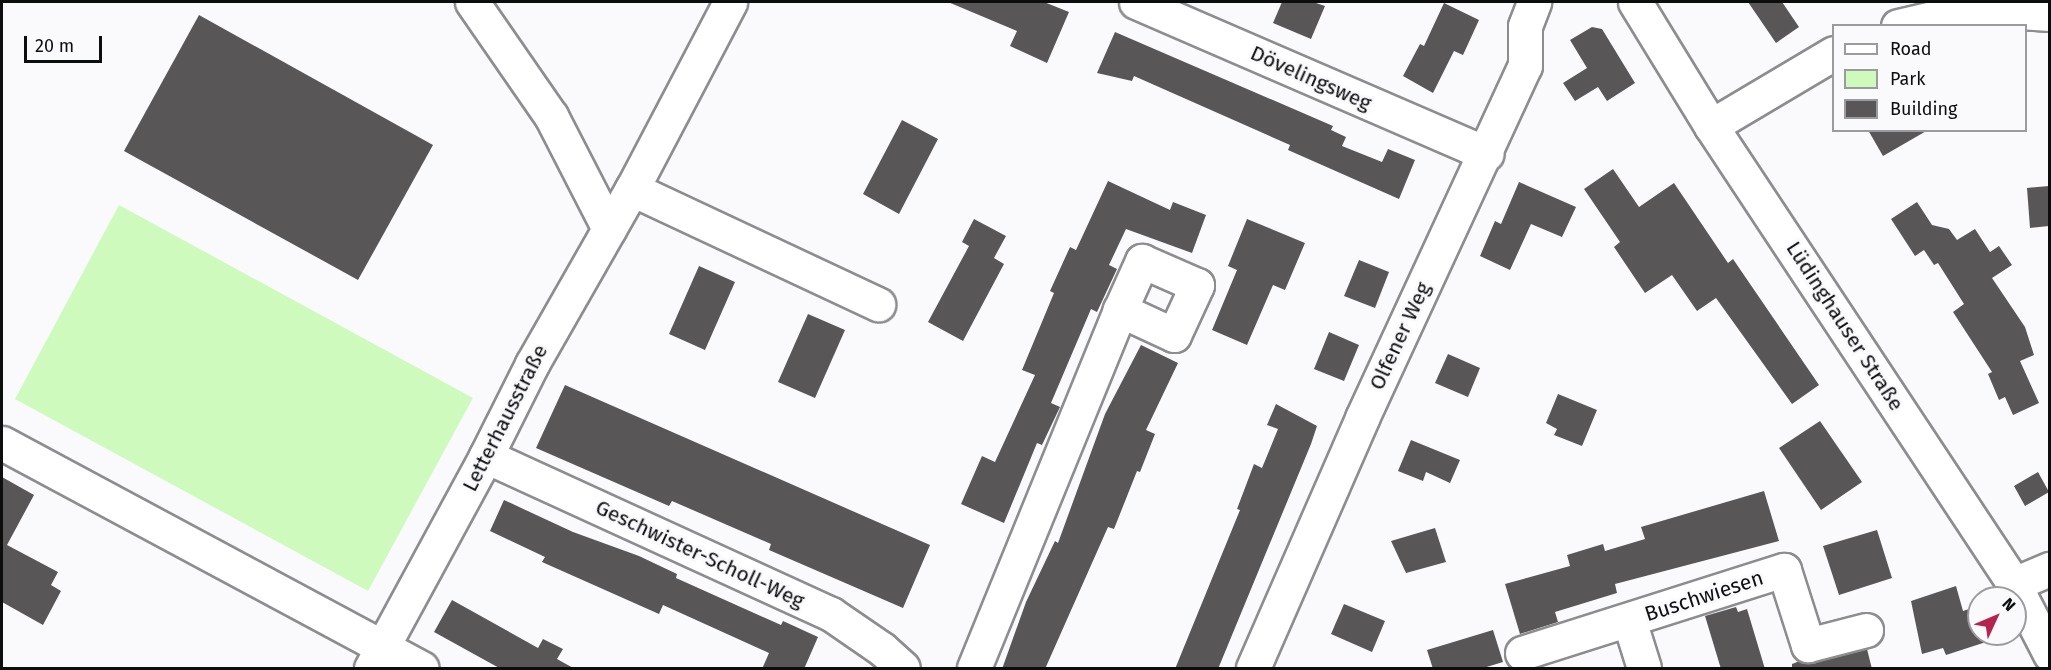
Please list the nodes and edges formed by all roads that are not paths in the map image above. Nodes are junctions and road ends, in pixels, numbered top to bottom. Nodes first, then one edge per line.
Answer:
1 (472, 2) edge
2 (730, 2) edge
3 (1136, 2) edge
4 (1534, 2) edge
5 (1635, 2) edge
6 (2049, 14) edge
7 (1907, 24) edge
8 (1832, 55) edge
9 (1711, 126) junction
10 (1487, 154) junction
11 (632, 189) junction
12 (609, 229) junction
13 (878, 303) dead end
14 (1120, 310) junction
15 (2, 443) edge
16 (486, 456) junction
17 (2049, 569) edge
18 (2014, 584) junction
19 (1629, 620) junction
20 (1866, 630) dead end
21 (1522, 653) dead end
22 (2049, 654) edge
23 (377, 659) edge
24 (422, 669) edge
25 (903, 669) edge
26 (974, 669) edge
27 (1253, 669) edge
28 (1644, 669) edge

1 - 12 street
2 - 11 street, Letterhausstraße
3 - 10 street, Dövelingsweg
4 - 10 street, Olfener Weg
5 - 9 street, Lüdinghauser Straße
6 - 7 street
8 - 9 street
9 - 18 street, Lüdinghauser Straße
10 - 27 street, Olfener Weg
11 - 12 street, Letterhausstraße
11 - 13 street
12 - 16 street, Letterhausstraße
14 - 14 street
14 - 26 street
15 - 23 street
16 - 23 street, Letterhausstraße
16 - 25 street, Geschwister-Scholl-Weg
17 - 18 street
18 - 22 street, Lüdinghauser Straße
19 - 20 street, Buschwiesen
19 - 21 street, Buschwiesen
19 - 28 street, Buschwiesen
23 - 24 street

